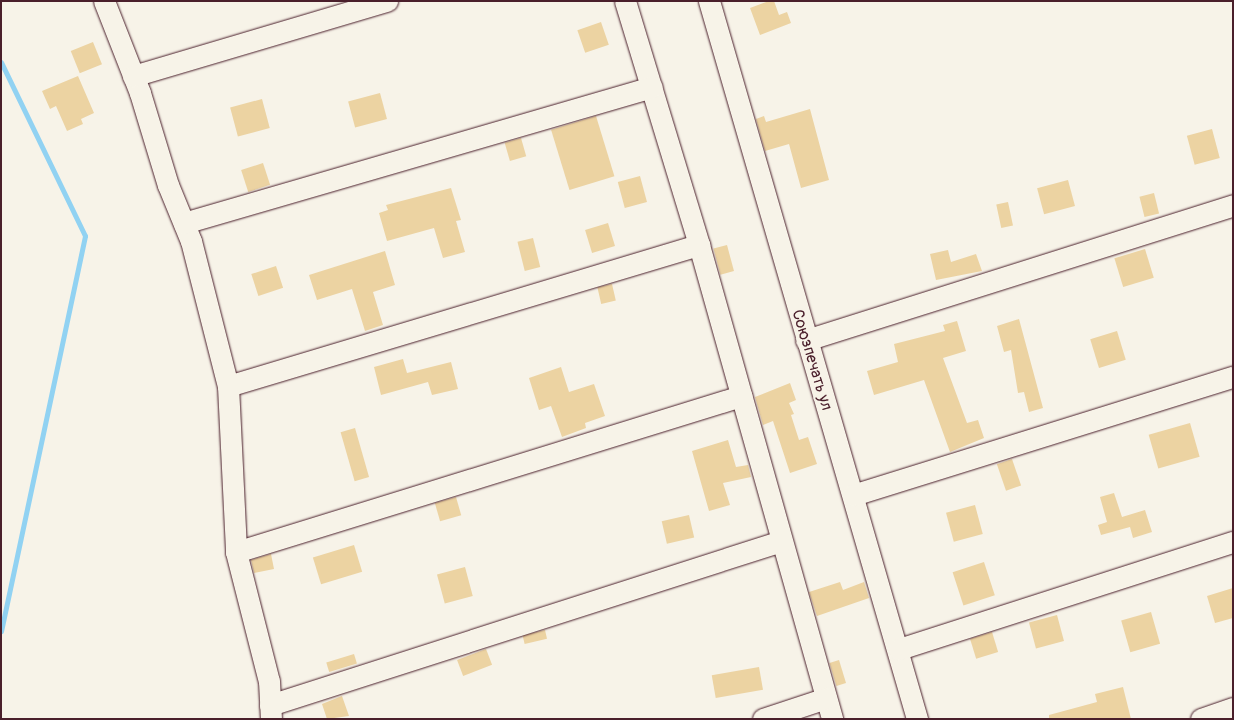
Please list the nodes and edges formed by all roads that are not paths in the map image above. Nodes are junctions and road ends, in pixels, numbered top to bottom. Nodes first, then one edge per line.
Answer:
1 (104, 1) edge
2 (387, 1) edge
3 (624, 1) edge
4 (709, 1) edge
5 (133, 76) junction
6 (652, 87) junction
7 (1233, 205) edge
8 (184, 222) junction
9 (699, 245) junction
10 (806, 340) junction
11 (1233, 377) edge
12 (228, 386) junction
13 (741, 396) junction
14 (853, 496) junction
15 (781, 541) junction
16 (1233, 542) edge
17 (236, 552) junction
18 (899, 649) junction
19 (826, 698) junction
20 (1233, 708) edge
21 (271, 712) edge
22 (763, 719) edge
23 (832, 719) edge
24 (917, 719) edge
25 (1201, 719) edge

1 - 5 street
2 - 5 street
3 - 6 street
4 - 10 street, Союзпечать ул
5 - 8 street
6 - 8 street
6 - 9 street
7 - 10 street
8 - 12 street
9 - 12 street
9 - 13 street
10 - 14 street, Союзпечать ул
11 - 14 street
12 - 17 street
13 - 15 street
13 - 17 street
14 - 18 street, Союзпечать ул
15 - 19 street
15 - 21 street
16 - 18 street
17 - 21 street
18 - 24 street, Союзпечать ул
19 - 22 street
19 - 23 street
20 - 25 street

